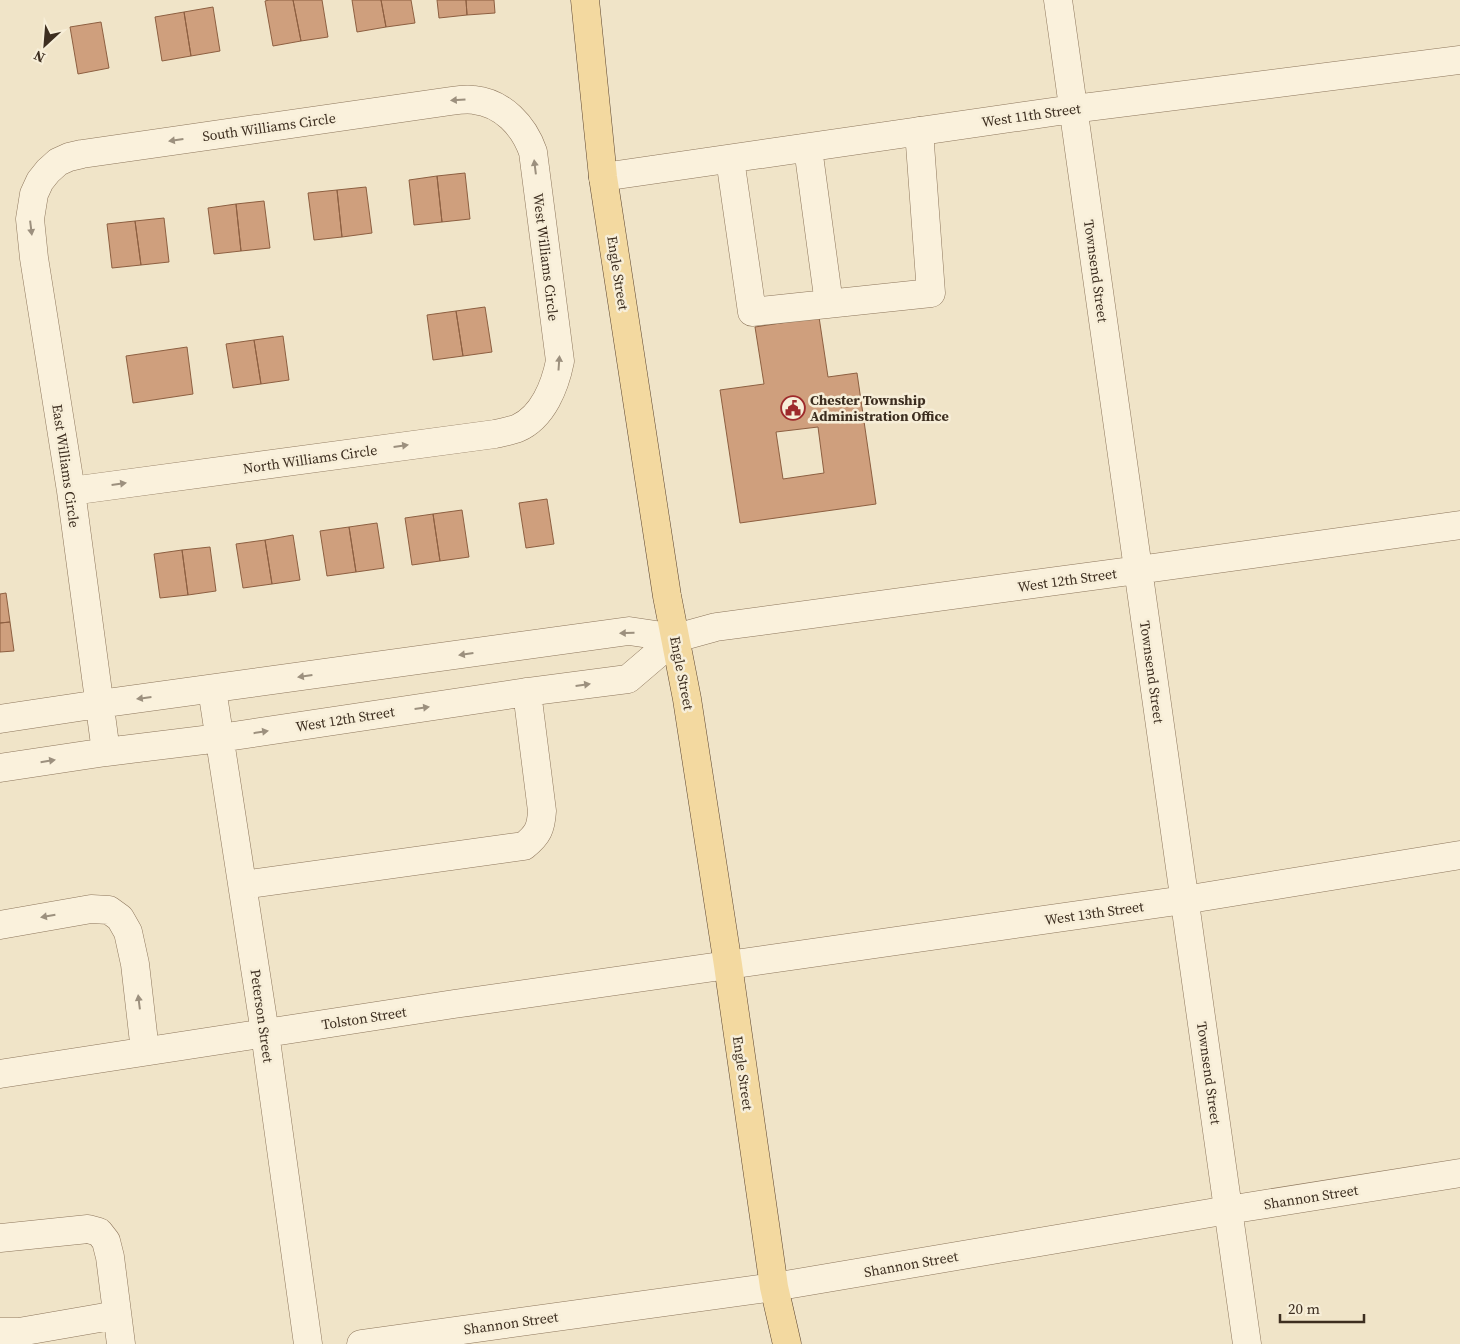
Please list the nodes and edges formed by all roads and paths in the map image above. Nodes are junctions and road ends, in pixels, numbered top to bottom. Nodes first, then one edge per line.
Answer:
1 (585, 0) edge
2 (1058, 0) edge
3 (1460, 60) edge
4 (1073, 109) junction
5 (504, 112) joint
6 (919, 132) junction
7 (808, 148) junction
8 (730, 159) junction
9 (603, 178) junction
10 (40, 181) joint
11 (829, 304) junction
12 (541, 408) joint
13 (70, 491) junction
14 (1460, 525) edge
15 (1138, 570) junction
16 (676, 638) junction
17 (212, 689) junction
18 (527, 692) junction
19 (99, 704) junction
20 (0, 719) edge
21 (220, 738) junction
22 (106, 752) junction
23 (0, 768) edge
24 (1460, 855) edge
25 (243, 885) junction
26 (1184, 900) junction
27 (0, 925) edge
28 (728, 965) junction
29 (265, 1033) junction
30 (145, 1051) junction
31 (0, 1074) edge
32 (1460, 1173) edge
33 (1228, 1210) junction
34 (0, 1238) edge
35 (774, 1287) junction
36 (118, 1315) junction
37 (0, 1332) edge
38 (121, 1344) edge
39 (308, 1344) edge
40 (361, 1344) edge
41 (787, 1344) edge
42 (1247, 1344) edge

1 - 9 main road, Engle Street
2 - 4 street, Townsend Street
3 - 4 street, West 11th Street
4 - 6 street, West 11th Street
4 - 15 street, Townsend Street
5 -> 10 street, South Williams Circle
12 -> 5 street, West Williams Circle
6 - 7 street, West 11th Street
6 - 11 street
7 - 8 street, West 11th Street
7 - 11 street
8 - 9 street, West 11th Street
8 - 11 street
9 - 16 main road, Engle Street
10 -> 13 street, East Williams Circle
13 -> 12 street, North Williams Circle
13 - 19 street, East Williams Circle
14 - 15 street, West 12th Street
15 - 16 street, West 12th Street
15 - 26 street, Townsend Street
16 -> 17 street, West 12th Street
18 -> 16 street, West 12th Street
16 - 28 main road, Engle Street
17 -> 19 street, West 12th Street
17 - 21 street, Peterson Street
21 -> 18 street, West 12th Street
18 - 25 street
19 - 20 street, West 12th Street
19 - 22 street, East Williams Circle
21 - 22 street, West 12th Street
21 - 25 street, Peterson Street
23 -> 22 street, West 12th Street
24 - 26 street, West 13th Street
25 - 29 street, Peterson Street
26 - 28 street, West 13th Street
26 - 33 street, Townsend Street
30 -> 27 street
28 - 29 street, Tolston Street
28 - 35 main road, Engle Street
29 - 30 street, Tolston Street
29 - 39 street, Peterson Street
30 - 31 street, Tolston Street
32 - 33 street, Shannon Street
33 - 35 street, Shannon Street
33 - 42 street, Townsend Street
34 - 36 street
35 - 40 street, Shannon Street
35 - 41 main road, Engle Street
36 - 37 street
36 - 38 street

